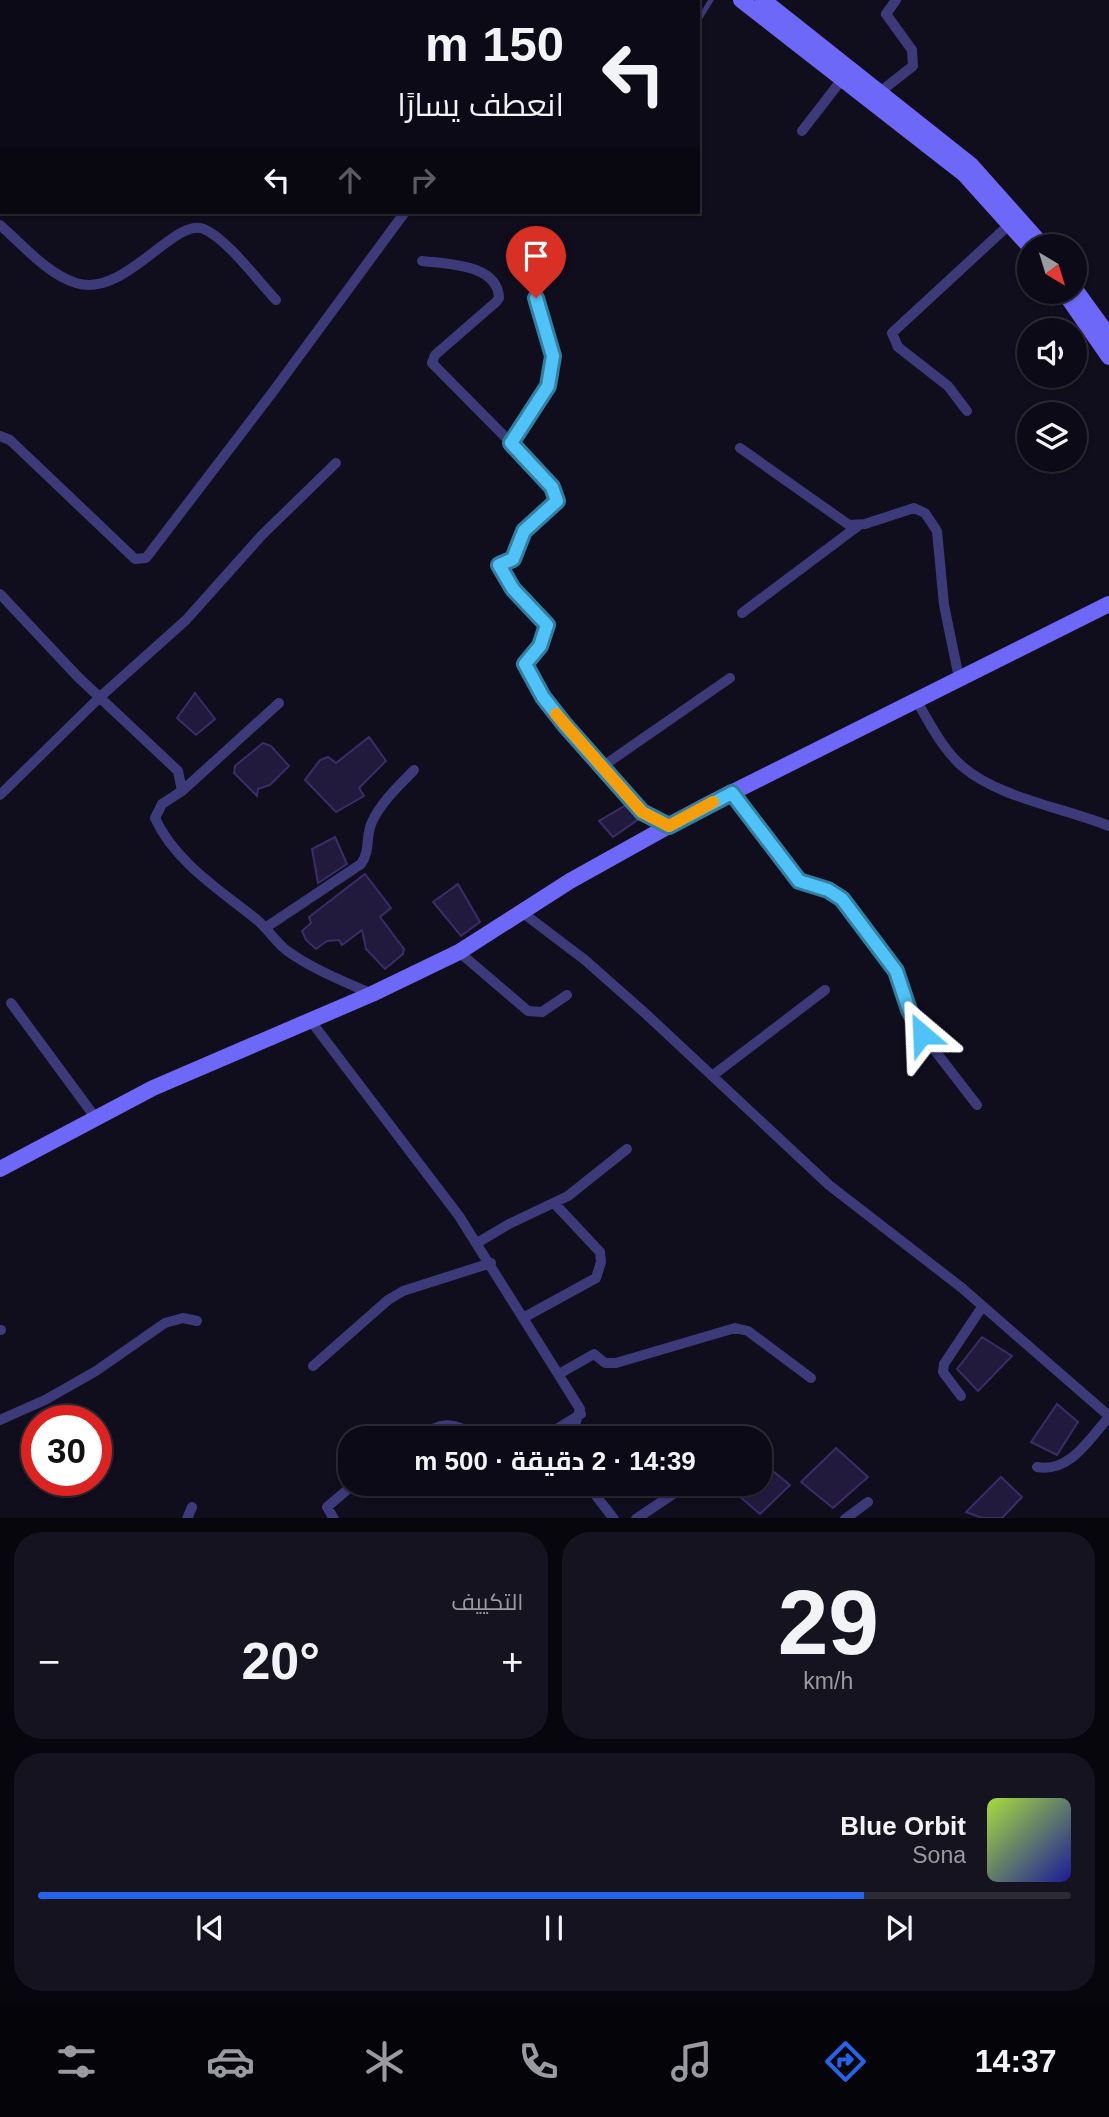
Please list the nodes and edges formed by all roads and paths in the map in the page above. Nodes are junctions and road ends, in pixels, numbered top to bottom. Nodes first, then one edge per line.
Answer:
1 (712, 0) edge
2 (741, 0) edge
3 (763, 0) edge
4 (897, 0) edge
5 (700, 18) edge
6 (842, 78) junction
7 (881, 91) junction
8 (802, 131) dead end
9 (404, 214) edge
10 (1011, 223) junction
11 (0, 225) edge
12 (1020, 234) edge
13 (1033, 234) edge
14 (422, 261) dead end
15 (536, 298) dead end
16 (276, 300) dead end
17 (1072, 304) edge
18 (1086, 304) edge
19 (1109, 336) edge
20 (1109, 357) edge
21 (967, 411) dead end
22 (0, 436) edge
23 (511, 443) junction
24 (740, 448) dead end
25 (336, 463) dead end
26 (858, 526) junction
27 (0, 594) edge
28 (1109, 604) edge
29 (742, 613) dead end
30 (730, 678) dead end
31 (959, 678) junction
32 (100, 697) junction
33 (916, 700) junction
34 (279, 704) dead end
35 (603, 766) junction
36 (414, 770) dead end
37 (182, 791) junction
38 (732, 793) junction
39 (0, 794) edge
40 (669, 826) junction
41 (1109, 826) edge
42 (523, 913) junction
43 (264, 928) junction
44 (459, 952) junction
45 (825, 990) dead end
46 (372, 994) junction
47 (567, 995) dead end
48 (11, 1003) dead end
49 (310, 1020) junction
50 (712, 1076) junction
51 (977, 1105) dead end
52 (95, 1117) junction
53 (627, 1149) dead end
54 (0, 1169) edge
55 (555, 1204) junction
56 (478, 1244) junction
57 (491, 1263) junction
58 (982, 1307) junction
59 (523, 1318) junction
60 (197, 1321) dead end
61 (313, 1366) dead end
62 (559, 1374) junction
63 (811, 1378) dead end
64 (961, 1396) dead end
65 (581, 1414) junction
66 (1109, 1416) edge
67 (0, 1420) edge
68 (562, 1426) edge
69 (576, 1426) edge
70 (1037, 1467) dead end
71 (340, 1496) edge
72 (597, 1496) edge
73 (670, 1496) edge
74 (868, 1502) dead end
75 (192, 1507) dead end
76 (187, 1518) edge
77 (334, 1518) edge
78 (614, 1518) edge
79 (636, 1518) edge
80 (845, 1518) edge

1 - 5 lane
2 - 6 street
3 - 7 street
4 - 7 street
6 - 8 street
6 - 10 street
7 - 13 street
9 - 22 street
10 - 12 street
10 - 21 street
11 - 16 street
14 - 23 street
15 - 23 street
17 - 20 street
18 - 19 street
23 - 35 street
24 - 26 street
25 - 32 street
26 - 29 street
26 - 31 street
27 - 32 street
28 - 31 street
30 - 35 street
31 - 33 street
32 - 37 street
32 - 39 street
33 - 38 street
33 - 41 street
34 - 37 street
35 - 40 street
36 - 43 street
37 - 43 street
38 - 40 street
38 - 51 street
40 - 42 street
42 - 44 street
42 - 50 street
43 - 46 street
44 - 46 street
44 - 47 street
45 - 50 street
46 - 49 street
48 - 52 street
49 - 52 street
49 - 56 street
50 - 58 street
52 - 54 street
53 - 55 street
55 - 56 street
55 - 59 street
56 - 57 street
57 - 59 street
57 - 61 street
58 - 64 street
58 - 66 street
59 - 62 street
60 - 67 street
62 - 63 street
62 - 65 street
65 - 68 street
65 - 69 street
66 - 70 street
71 - 77 street
72 - 78 street
73 - 79 street
74 - 80 street
75 - 76 street

